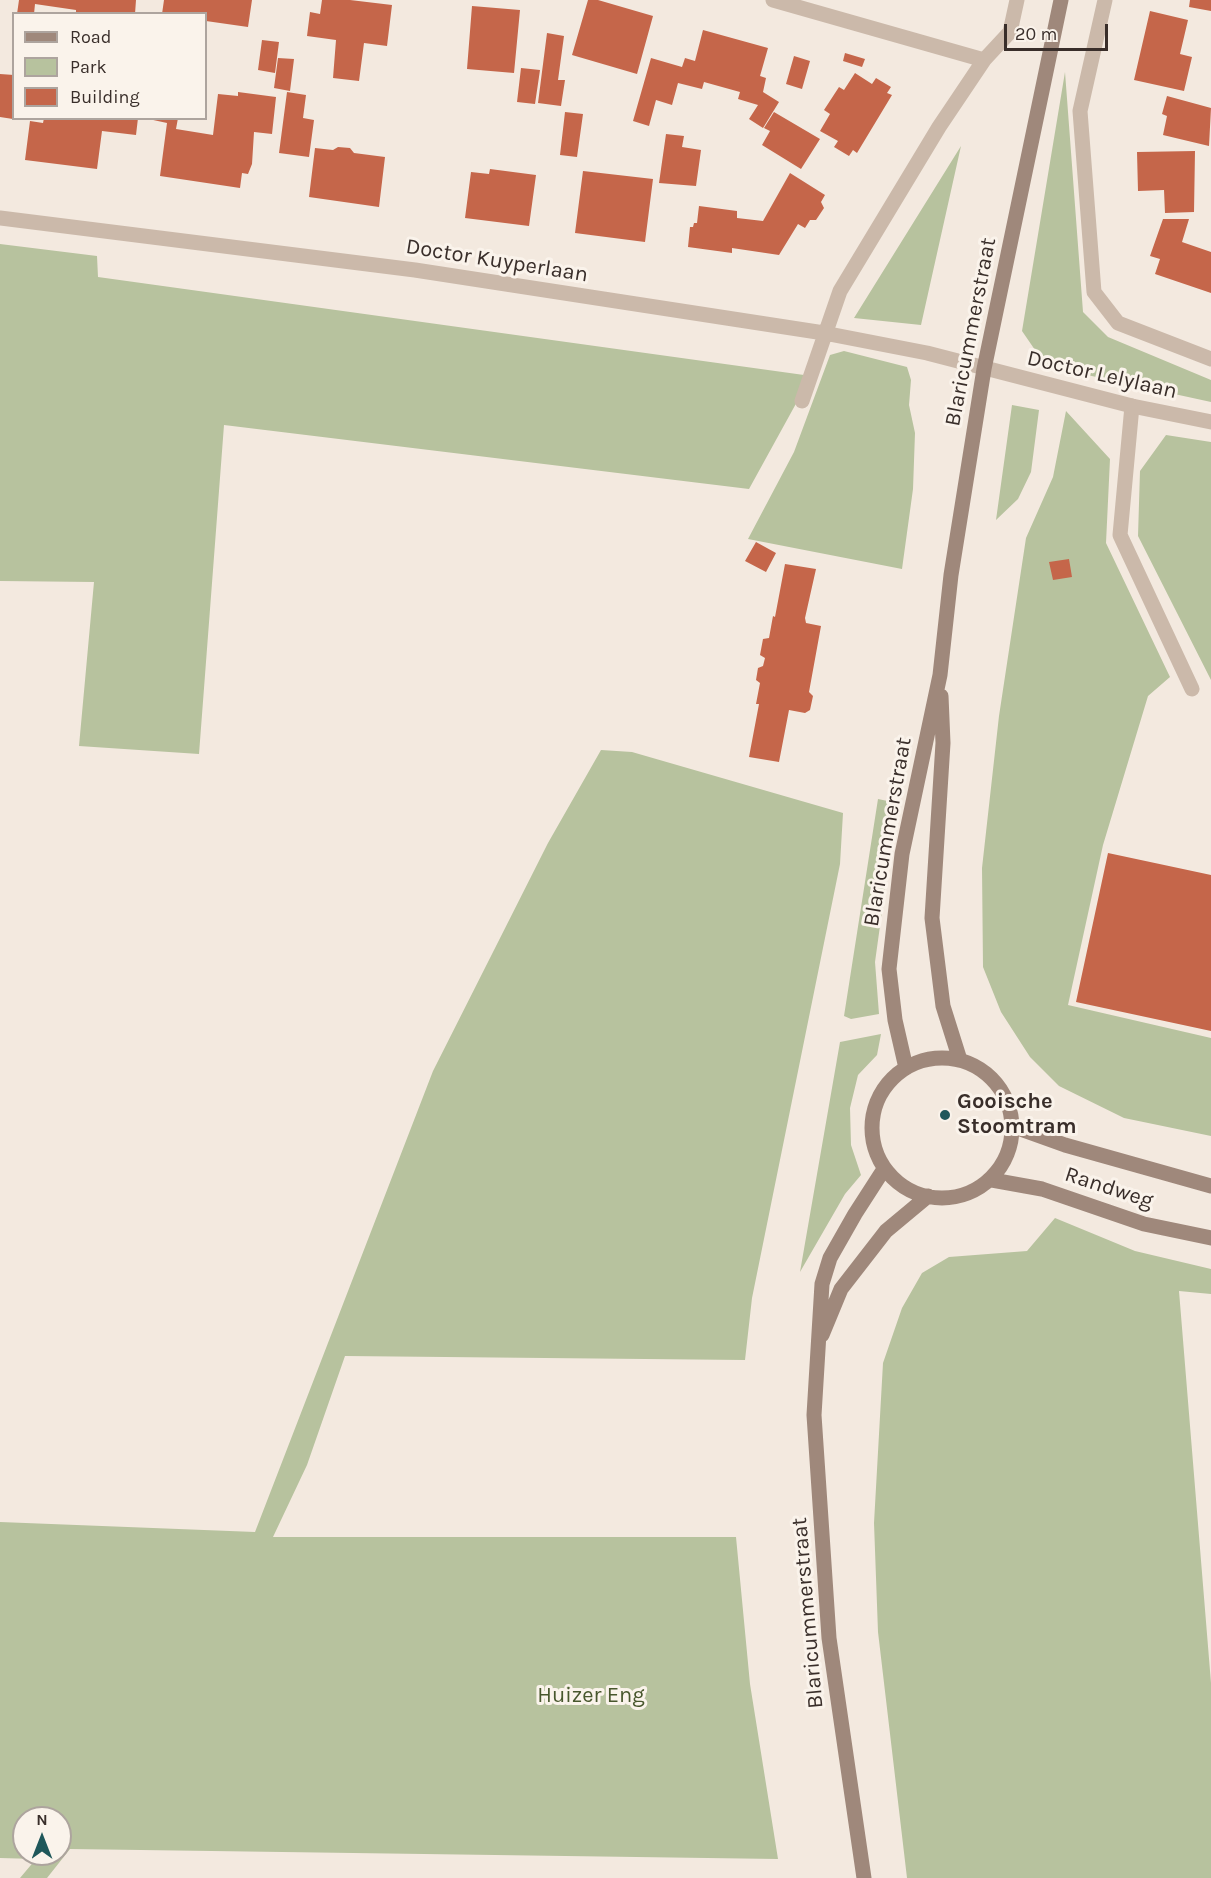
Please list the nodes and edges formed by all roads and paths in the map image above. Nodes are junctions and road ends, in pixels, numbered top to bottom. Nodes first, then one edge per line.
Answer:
1 (773, 0) edge
2 (1017, 0) edge
3 (1061, 0) edge
4 (1105, 0) edge
5 (984, 60) junction
6 (0, 218) edge
7 (824, 333) junction
8 (1211, 359) edge
9 (984, 369) junction
10 (802, 401) dead end
11 (1132, 406) junction
12 (1211, 422) edge
13 (940, 675) junction
14 (1192, 689) dead end
15 (960, 1060) junction
16 (906, 1068) junction
17 (1012, 1126) junction
18 (884, 1169) junction
19 (992, 1180) junction
20 (1211, 1186) edge
21 (928, 1196) junction
22 (1211, 1238) edge
23 (819, 1343) junction
24 (864, 1878) edge

1 - 5 street
2 - 5 street
3 - 9 main road, Blaricummerstraat
4 - 8 street
5 - 7 street
6 - 7 street, Doctor Kuyperlaan
7 - 9 street, Doctor Kuyperlaan
7 - 10 street
9 - 11 street, Doctor Lelylaan
9 - 13 main road, Blaricummerstraat
11 - 12 street, Doctor Lelylaan
11 - 14 street
13 - 15 main road, Blaricummerstraat
13 - 16 main road, Blaricummerstraat
15 - 16 main road
15 - 17 main road
16 - 18 main road
17 - 19 main road
17 - 20 main road, Randweg
18 - 21 main road
18 - 23 main road, Blaricummerstraat
19 - 21 main road
19 - 22 main road, Randweg
21 - 23 main road, Blaricummerstraat
23 - 24 main road, Blaricummerstraat

